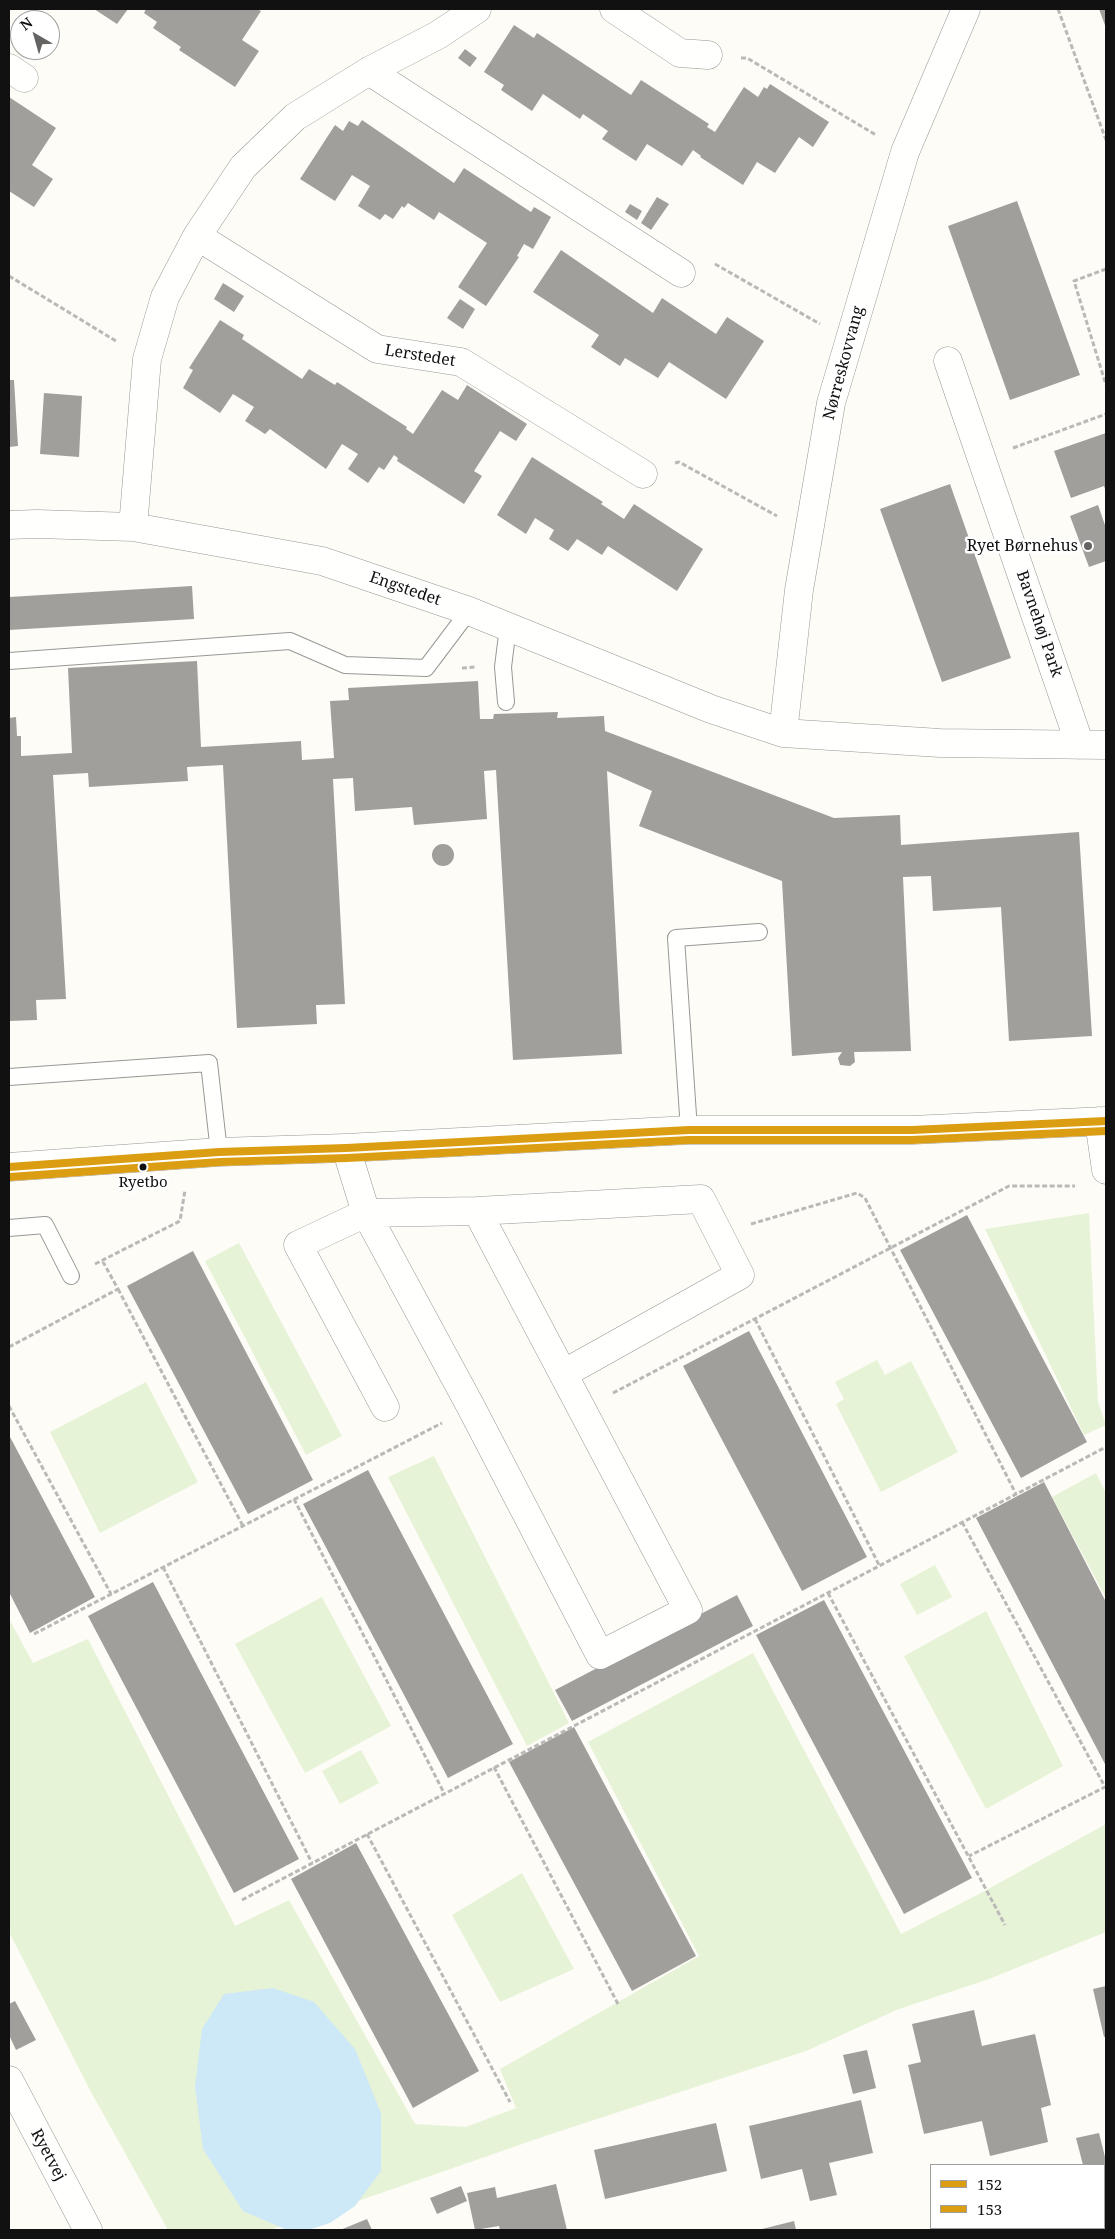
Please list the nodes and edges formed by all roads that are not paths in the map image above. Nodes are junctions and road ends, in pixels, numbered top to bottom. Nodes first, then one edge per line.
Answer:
1 (477, 9) edge
2 (614, 9) edge
3 (966, 9) edge
4 (708, 55) road end
5 (370, 71) junction
6 (197, 236) junction
7 (681, 274) road end
8 (948, 361) dead end
9 (644, 474) road end
10 (9, 525) edge
11 (133, 527) junction
12 (469, 611) junction
13 (508, 627) junction
14 (9, 661) edge
15 (506, 702) dead end
16 (783, 733) junction
17 (1093, 745) edge
18 (759, 932) dead end
19 (9, 1077) edge
20 (1103, 1121) edge
21 (689, 1130) junction
22 (346, 1148) junction
23 (219, 1152) junction
24 (9, 1167) edge
25 (1106, 1170) edge
26 (477, 1210) junction
27 (366, 1212) junction
28 (9, 1228) edge
29 (71, 1276) road end
30 (563, 1374) junction
31 (385, 1407) dead end
32 (9, 2080) edge
33 (88, 2230) edge

1 - 5 street
2 - 4 street
3 - 16 street, Nørreskovvang
5 - 6 street
5 - 7 street
6 - 9 street, Lerstedet
6 - 11 street
8 - 17 street, Bavnehøj Park
10 - 11 street, Engstedet
11 - 12 street, Engstedet
12 - 13 street, Engstedet
12 - 14 lane
13 - 15 lane
13 - 16 street, Engstedet
16 - 17 street, Bavnehøj Park
18 - 21 lane
19 - 23 lane
20 - 21 street
20 - 25 street
21 - 22 street
22 - 23 street
22 - 27 street
23 - 24 street
26 - 27 street
26 - 30 street
26 - 30 street
27 - 30 street
27 - 31 street
28 - 29 lane
32 - 33 street, Ryetvej

